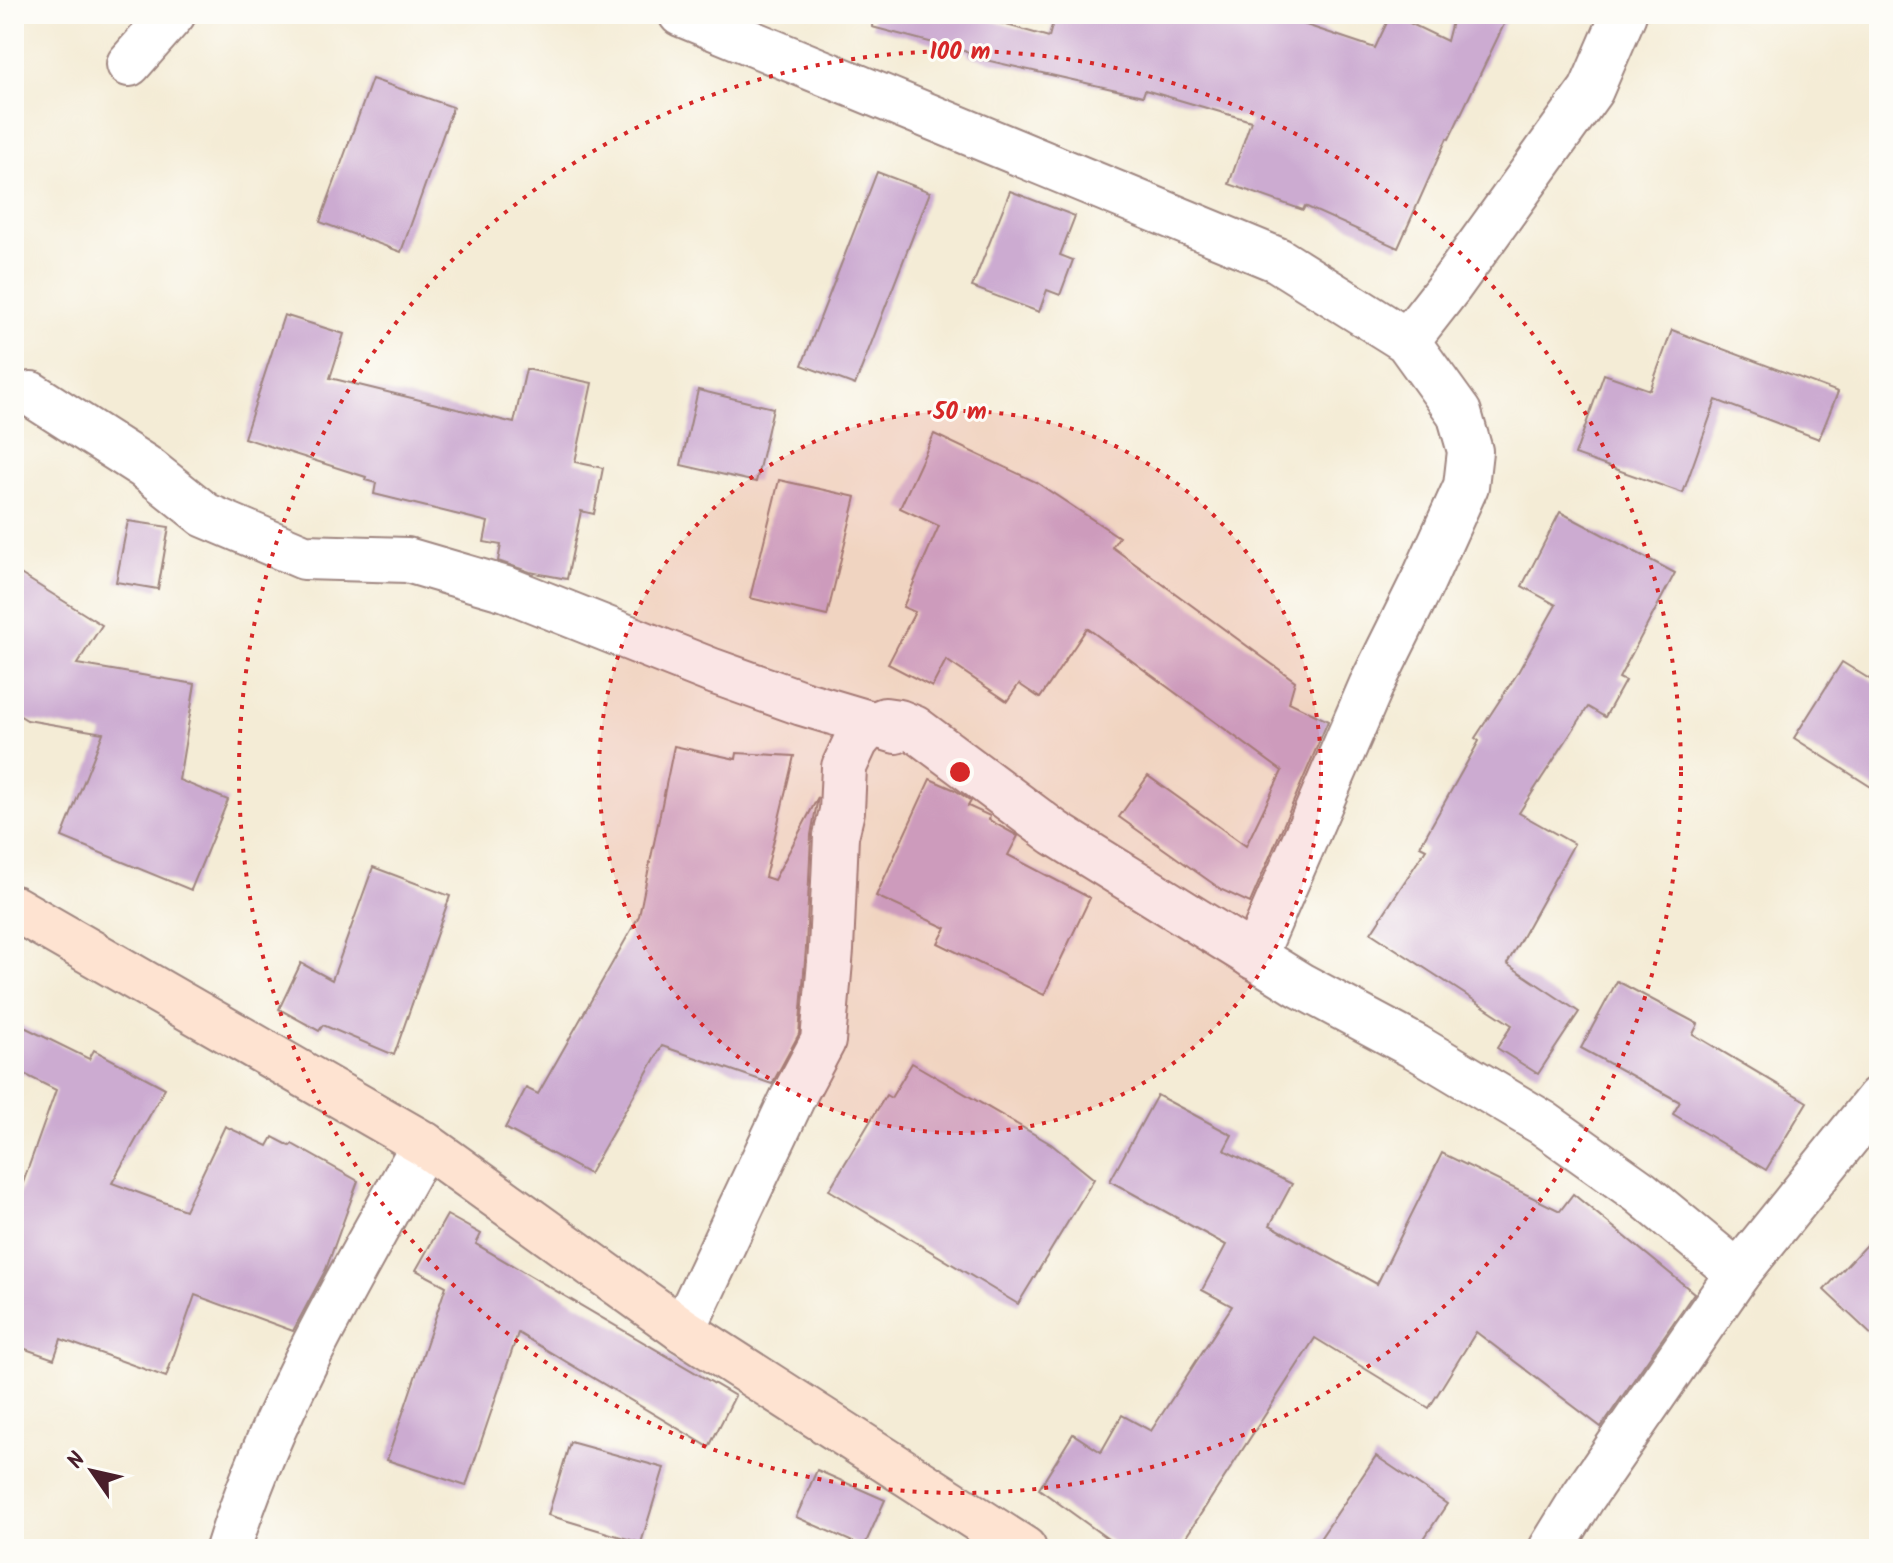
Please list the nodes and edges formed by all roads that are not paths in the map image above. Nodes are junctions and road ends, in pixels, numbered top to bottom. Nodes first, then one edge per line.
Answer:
1 (173, 14) edge
2 (681, 14) edge
3 (1624, 14) edge
4 (129, 64) dead end
5 (1407, 341) junction
6 (31, 394) dead end
7 (910, 736) dead end
8 (14, 908) edge
9 (1254, 957) junction
10 (1879, 1098) edge
11 (424, 1144) junction
12 (1738, 1273) junction
13 (683, 1330) junction
14 (228, 1549) edge
15 (1024, 1549) edge
16 (1551, 1549) edge

1 - 4 street
2 - 5 street
3 - 5 street
5 - 9 street
6 - 7 street
8 - 11 street
9 - 12 street
9 - 13 street
10 - 12 street
11 - 13 street
11 - 14 street
12 - 16 street
13 - 15 street

